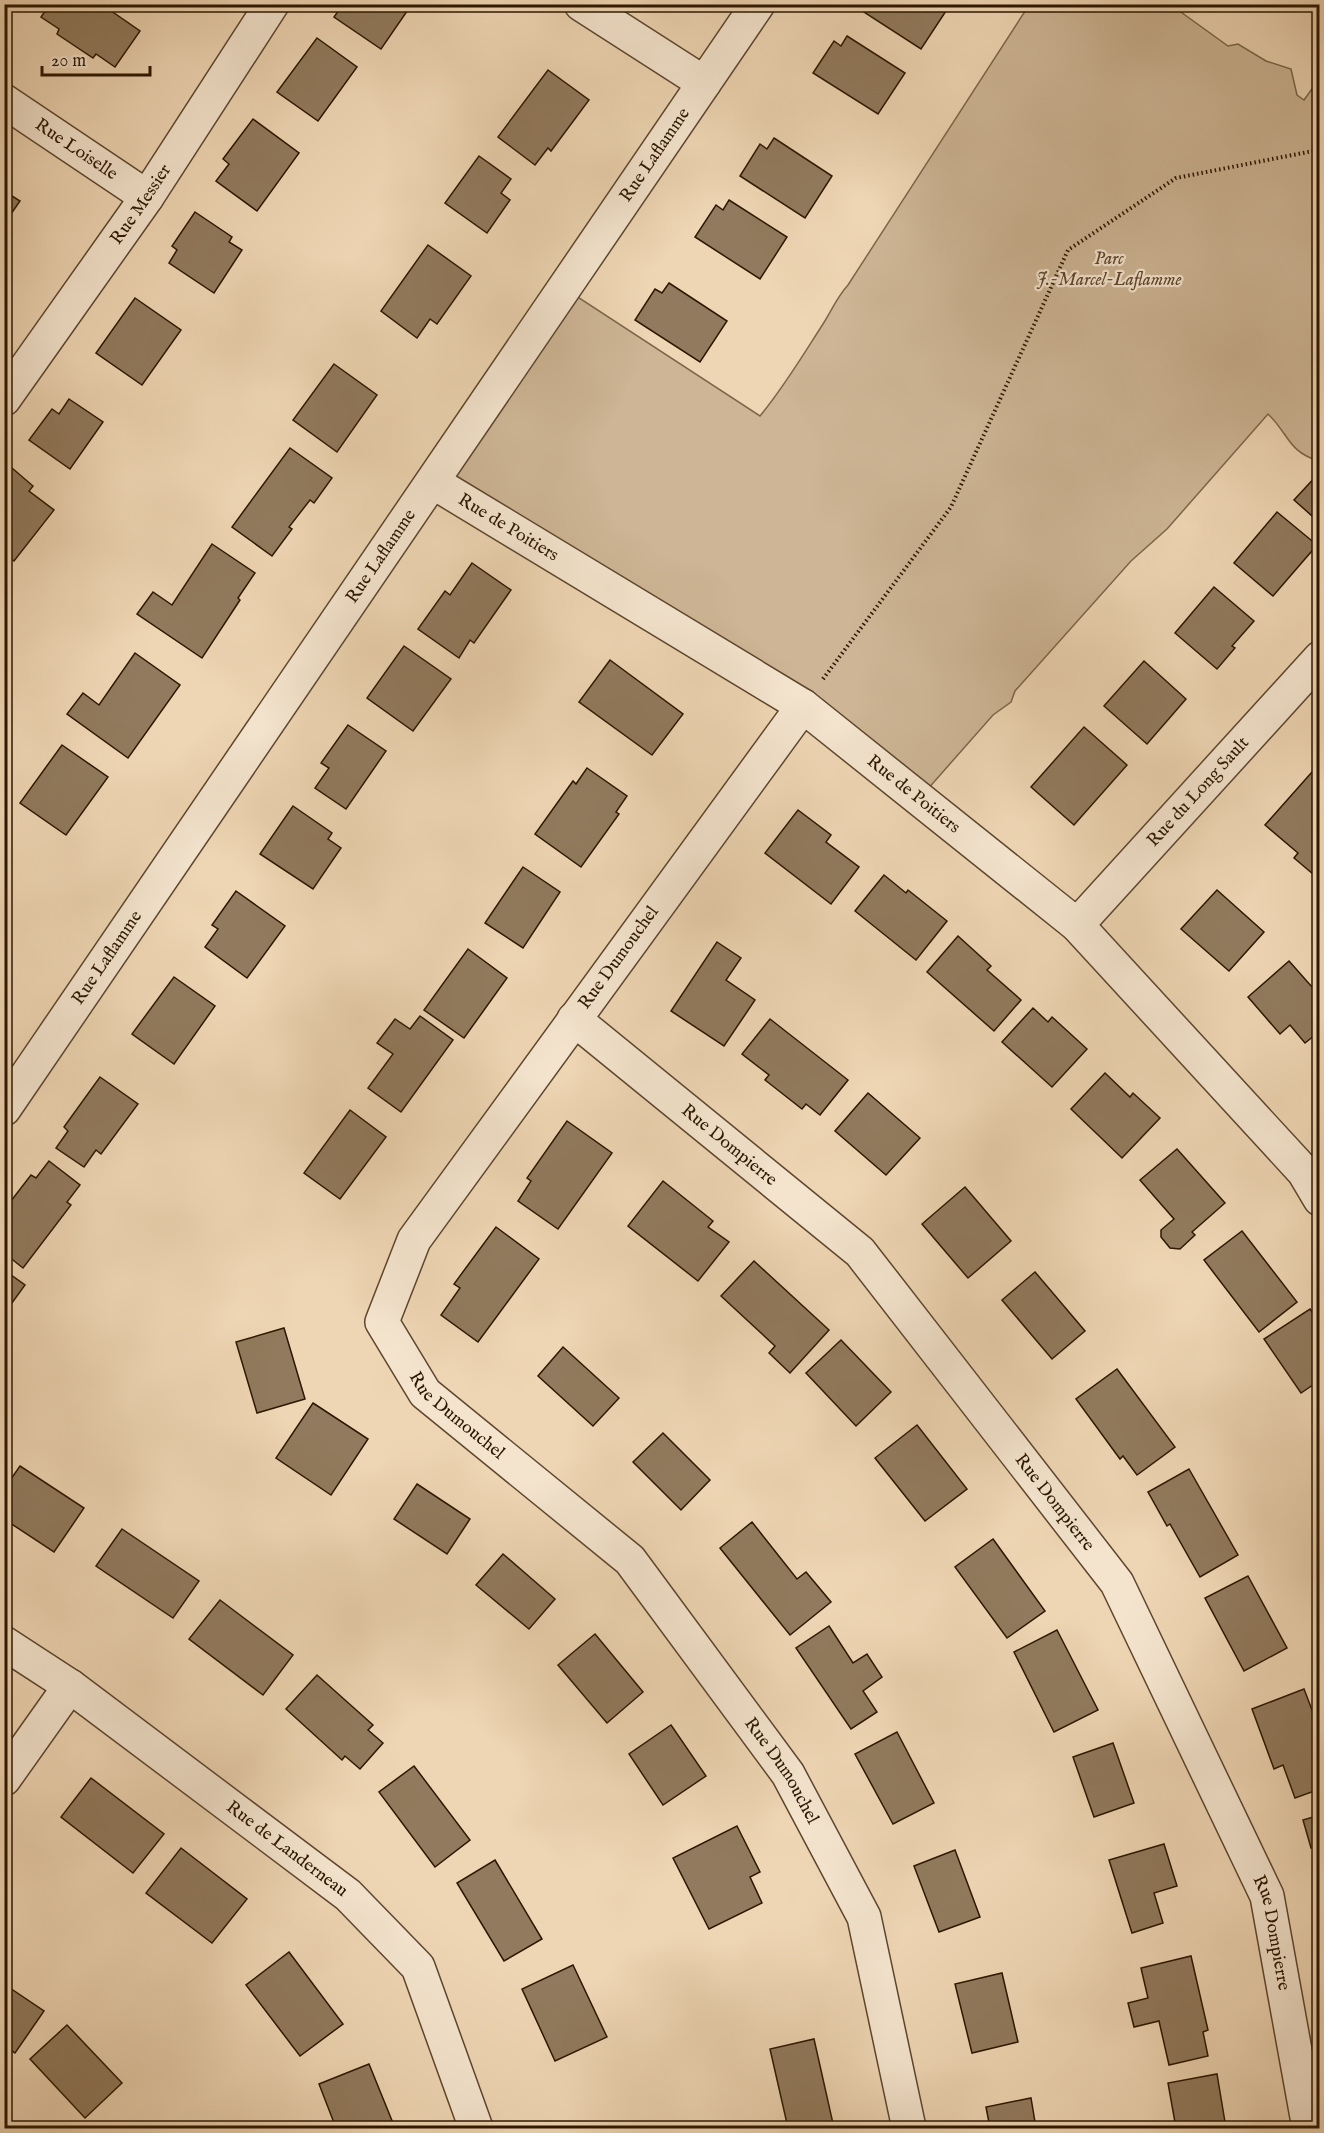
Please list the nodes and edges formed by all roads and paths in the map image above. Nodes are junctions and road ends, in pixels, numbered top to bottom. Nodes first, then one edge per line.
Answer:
1 (272, 4) edge
2 (581, 4) edge
3 (758, 4) edge
4 (704, 83) junction
5 (4, 101) edge
6 (1320, 142) edge
7 (147, 197) junction
8 (4, 399) edge
9 (433, 482) junction
10 (1320, 658) edge
11 (803, 706) junction
12 (1077, 925) junction
13 (574, 1019) junction
14 (9, 1093) edge
15 (1320, 1199) edge
16 (4, 1643) edge
17 (70, 1686) junction
18 (4, 1779) edge
19 (476, 2128) edge
20 (909, 2128) edge
21 (1310, 2128) edge

1 - 7 street, Rue Messier
2 - 4 street
3 - 4 street, Rue Laflamme
4 - 9 street, Rue Laflamme
5 - 7 street, Rue Loiselle
6 - 11 path
7 - 8 street, Rue Messier
9 - 11 street, Rue de Poitiers
9 - 14 street, Rue Laflamme
10 - 12 street, Rue du Long Sault
11 - 12 street, Rue de Poitiers
11 - 13 street, Rue Dumouchel
12 - 15 street, Rue de Poitiers
13 - 20 street, Rue Dumouchel
13 - 21 street, Rue Dompierre
16 - 17 street, Rue de Landerneau
17 - 18 street
17 - 19 street, Rue de Landerneau

